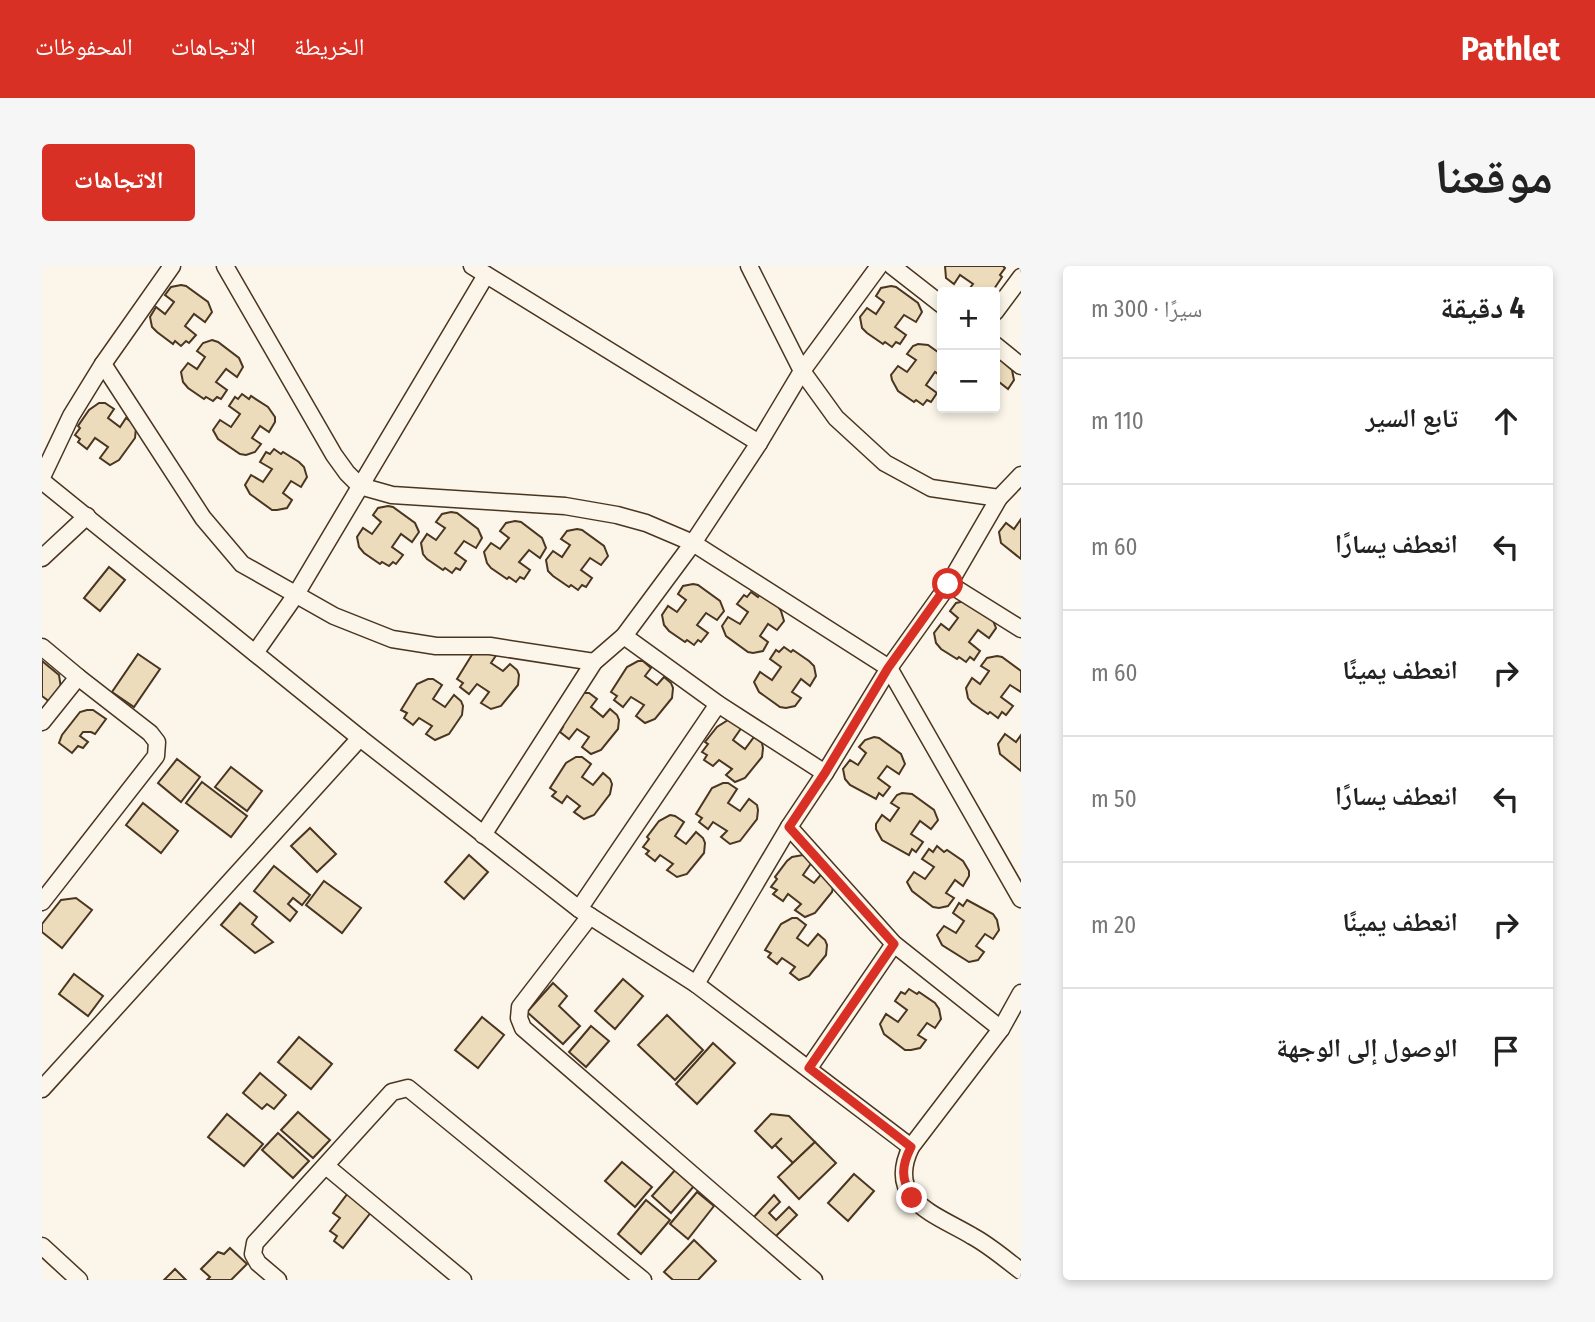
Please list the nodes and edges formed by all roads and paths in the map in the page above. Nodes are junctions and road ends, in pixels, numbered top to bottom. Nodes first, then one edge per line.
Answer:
1 (172, 266) edge
2 (225, 266) edge
3 (472, 266) edge
4 (749, 266) edge
5 (879, 266) edge
6 (892, 266) edge
7 (486, 275) junction
8 (1021, 277) edge
9 (937, 301) edge
10 (1000, 305) edge
11 (1000, 349) edge
12 (103, 364) junction
13 (1021, 366) edge
14 (802, 370) junction
15 (759, 443) junction
16 (1021, 475) edge
17 (42, 479) edge
18 (360, 486) junction
19 (999, 498) junction
20 (88, 516) junction
21 (693, 543) junction
22 (42, 558) edge
23 (948, 584) junction
24 (295, 596) junction
25 (1021, 629) edge
26 (624, 636) junction
27 (42, 647) edge
28 (255, 653) junction
29 (594, 662) junction
30 (888, 668) junction
31 (78, 677) junction
32 (718, 704) junction
33 (42, 722) edge
34 (360, 738) junction
35 (825, 773) junction
36 (789, 827) junction
37 (483, 835) junction
38 (1021, 899) edge
39 (42, 902) edge
40 (584, 912) junction
41 (894, 944) junction
42 (696, 984) junction
43 (1021, 993) edge
44 (1000, 1029) junction
45 (809, 1068) junction
46 (42, 1089) edge
47 (911, 1147) junction
48 (326, 1166) junction
49 (42, 1247) edge
50 (1021, 1271) edge
51 (79, 1280) edge
52 (278, 1280) edge
53 (463, 1280) edge
54 (643, 1280) edge
55 (814, 1280) edge

1 - 12 street
2 - 18 street
3 - 7 street
4 - 14 street
5 - 14 street
6 - 9 street
7 - 15 street
7 - 18 street
8 - 10 street
11 - 13 street
12 - 17 street
12 - 24 street
14 - 15 street
14 - 19 street
15 - 21 street
16 - 19 street
17 - 20 street
18 - 21 street
18 - 24 street
19 - 23 street
20 - 22 street
20 - 28 street
21 - 26 street
21 - 30 street
23 - 25 street
23 - 30 street
24 - 28 street
24 - 29 street
26 - 29 street
26 - 32 street
27 - 31 street
28 - 34 street
29 - 37 street
30 - 35 street
30 - 38 street
31 - 33 street
31 - 39 street
32 - 35 street
32 - 40 street
34 - 37 street
34 - 46 street
35 - 36 street
36 - 41 street
36 - 42 street
37 - 40 street
40 - 42 street
40 - 55 street
41 - 44 street
41 - 45 street
42 - 45 street
43 - 44 street
44 - 47 street
45 - 47 street
47 - 50 street
48 - 52 street
48 - 53 street
48 - 54 street
49 - 51 street

